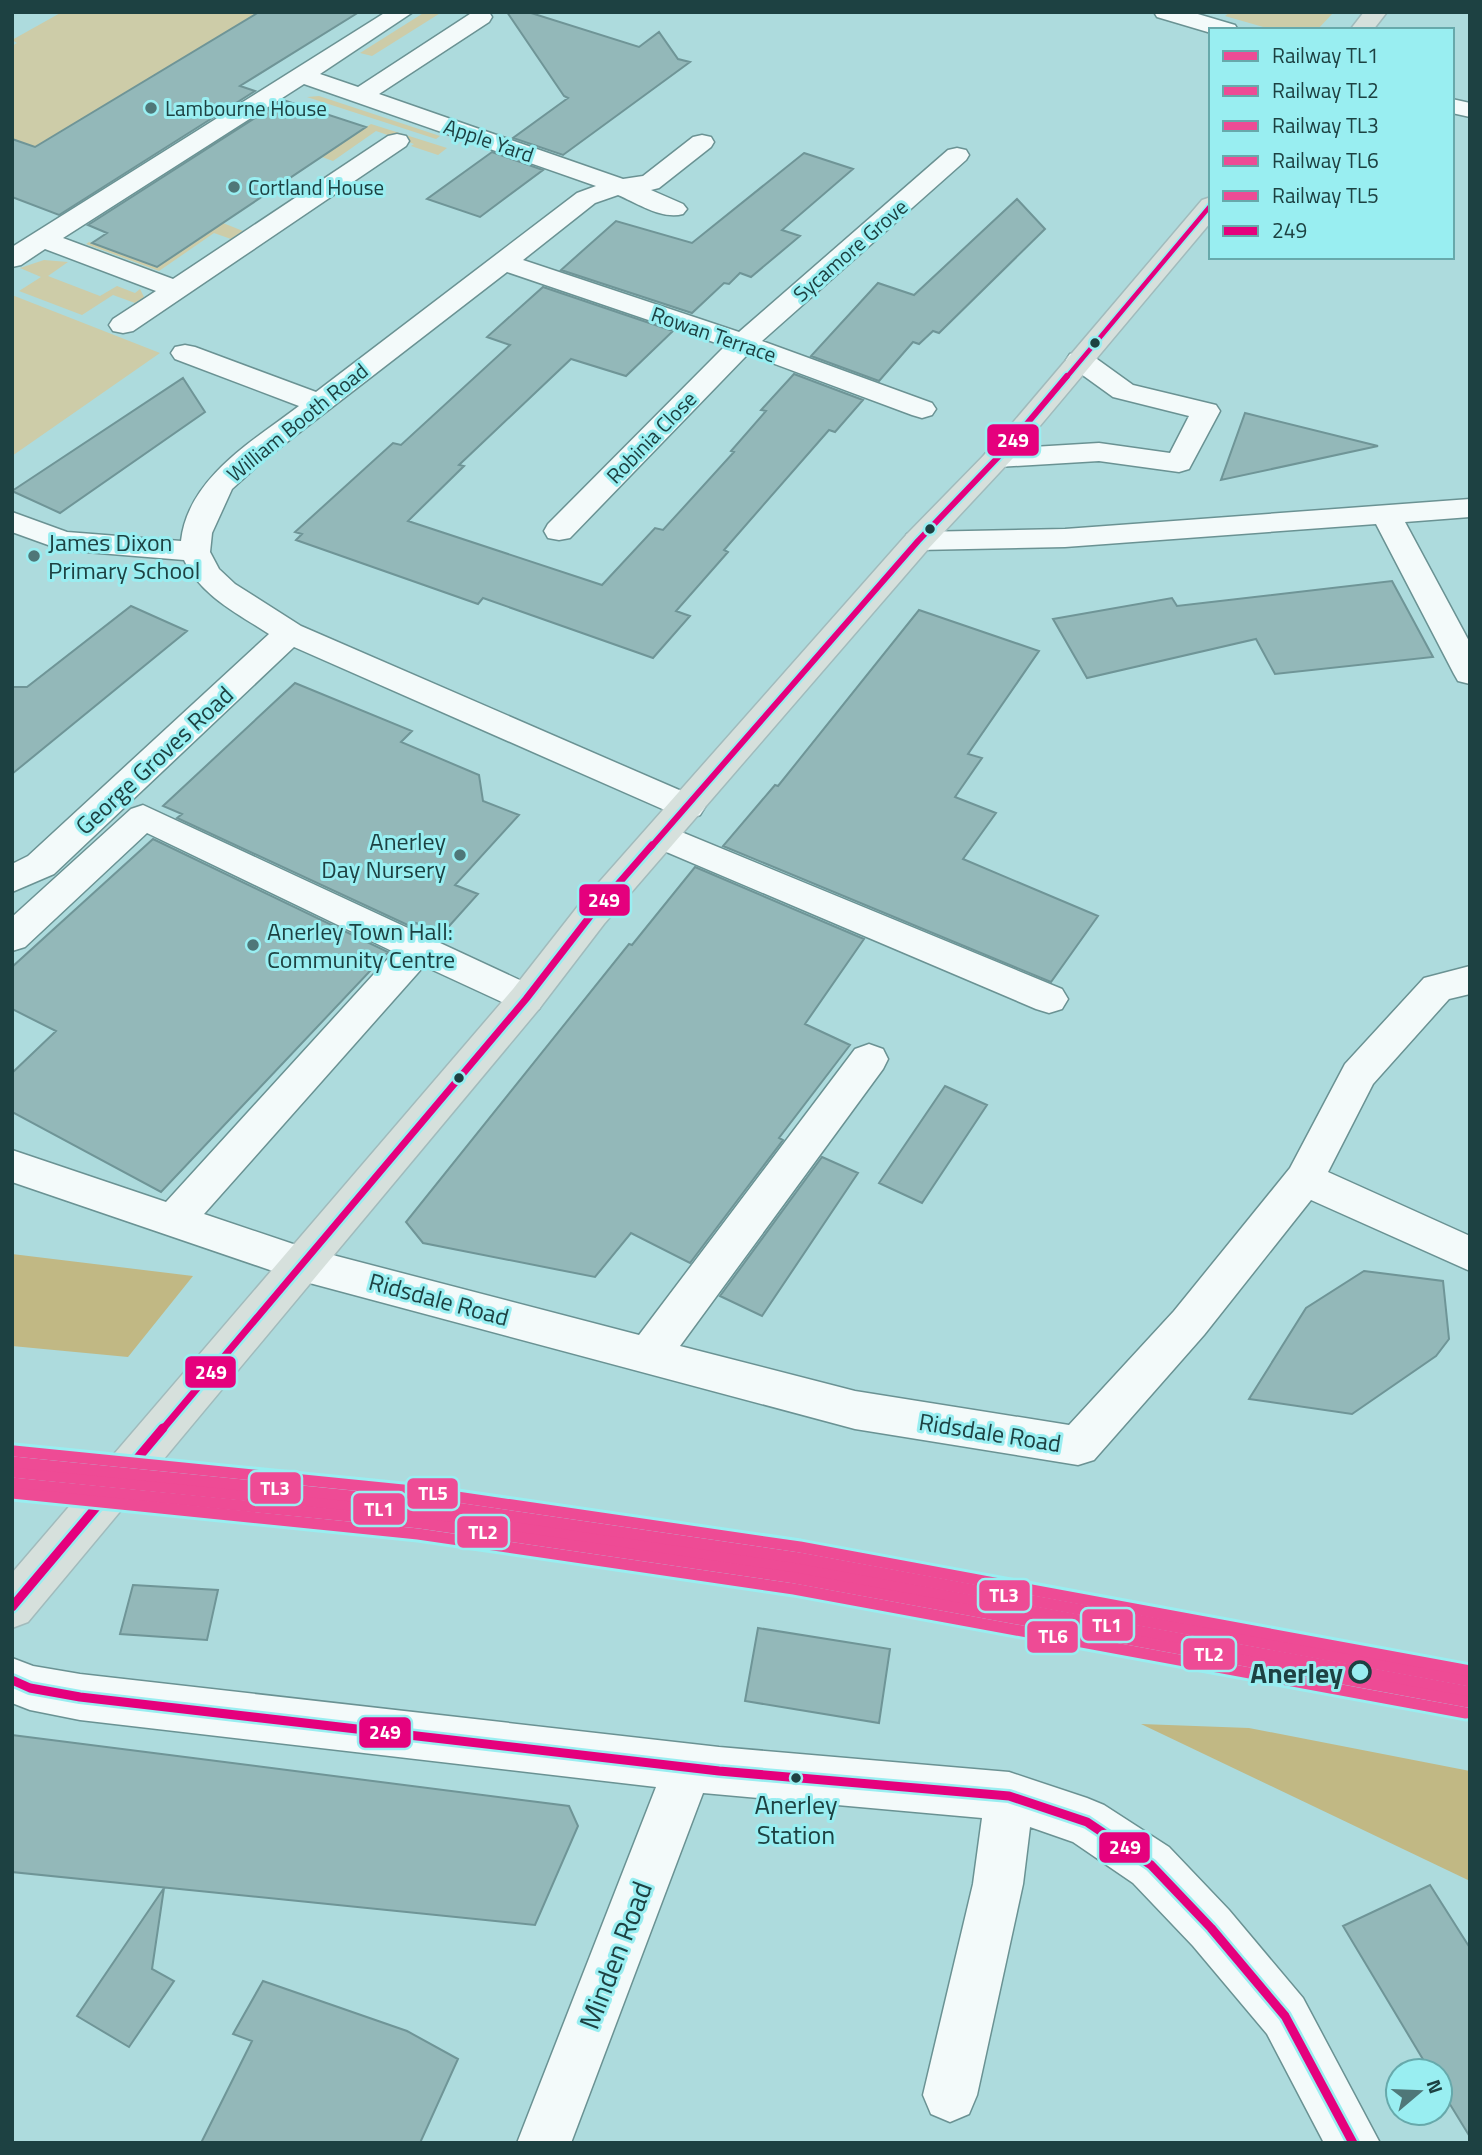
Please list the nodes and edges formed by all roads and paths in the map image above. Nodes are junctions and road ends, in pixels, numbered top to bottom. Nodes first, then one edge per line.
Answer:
1 (402, 12) edge
2 (1165, 12) edge
3 (1376, 12) edge
4 (481, 17) dead end
5 (1220, 28) edge
6 (1363, 28) edge
7 (303, 76) junction
8 (360, 96) junction
9 (397, 141) dead end
10 (702, 142) dead end
11 (154, 146) dead end
12 (180, 153) junction
13 (957, 155) dead end
14 (617, 187) junction
15 (1209, 207) edge
16 (674, 209) dead end
17 (44, 240) junction
18 (12, 259) edge
19 (504, 262) junction
20 (175, 289) junction
21 (123, 325) dead end
22 (743, 343) junction
23 (185, 352) dead end
24 (1080, 360) junction
25 (318, 404) junction
26 (922, 409) dead end
27 (1148, 423) junction
28 (997, 458) junction
29 (1470, 508) edge
30 (1386, 515) junction
31 (12, 521) edge
32 (559, 531) dead end
33 (918, 541) junction
34 (195, 552) junction
35 (290, 633) junction
36 (1470, 674) edge
37 (688, 807) junction
38 (662, 836) junction
39 (12, 879) edge
40 (12, 938) edge
41 (419, 948) junction
42 (1470, 980) edge
43 (526, 999) junction
44 (1049, 999) dead end
45 (869, 1059) dead end
46 (12, 1166) edge
47 (1304, 1179) junction
48 (173, 1222) junction
49 (1470, 1254) edge
50 (302, 1264) junction
51 (649, 1354) junction
52 (19, 1598) edge
53 (12, 1680) edge
54 (688, 1768) junction
55 (1009, 1796) junction
56 (950, 2095) dead end
57 (544, 2143) edge
58 (1353, 2143) edge

1 - 7 street
2 - 5 street
3 - 6 main road
4 - 8 street
7 - 8 street, Apple Yard
7 - 12 street
8 - 14 street, Apple Yard
9 - 20 street
10 - 14 street, William Booth Road
11 - 12 street
12 - 17 street
13 - 22 street, Sycamore Grove
14 - 16 street
14 - 19 street, William Booth Road
15 - 24 main road
17 - 18 street
17 - 20 street
19 - 22 street, Rowan Terrace
19 - 25 street, William Booth Road
20 - 21 street
22 - 26 street, Rowan Terrace
22 - 32 street, Robinia Close
23 - 25 street
24 - 27 street
24 - 28 main road
25 - 34 street, William Booth Road
27 - 27 street
27 - 28 street
28 - 33 main road
29 - 30 street
30 - 33 street
30 - 36 street
31 - 34 street
33 - 37 main road
34 - 35 street
35 - 37 street
35 - 39 street, George Groves Road
37 - 38 main road
38 - 43 main road
38 - 44 street
40 - 41 street
41 - 43 street
41 - 48 street
42 - 47 street, Ridsdale Road
43 - 50 main road
45 - 51 street
46 - 48 street, Ridsdale Road
47 - 49 street
47 - 51 street, Ridsdale Road
48 - 50 street, Ridsdale Road
50 - 51 street, Ridsdale Road
50 - 52 main road
53 - 54 street
54 - 55 street
54 - 57 street, Minden Road
55 - 56 street
55 - 58 street

